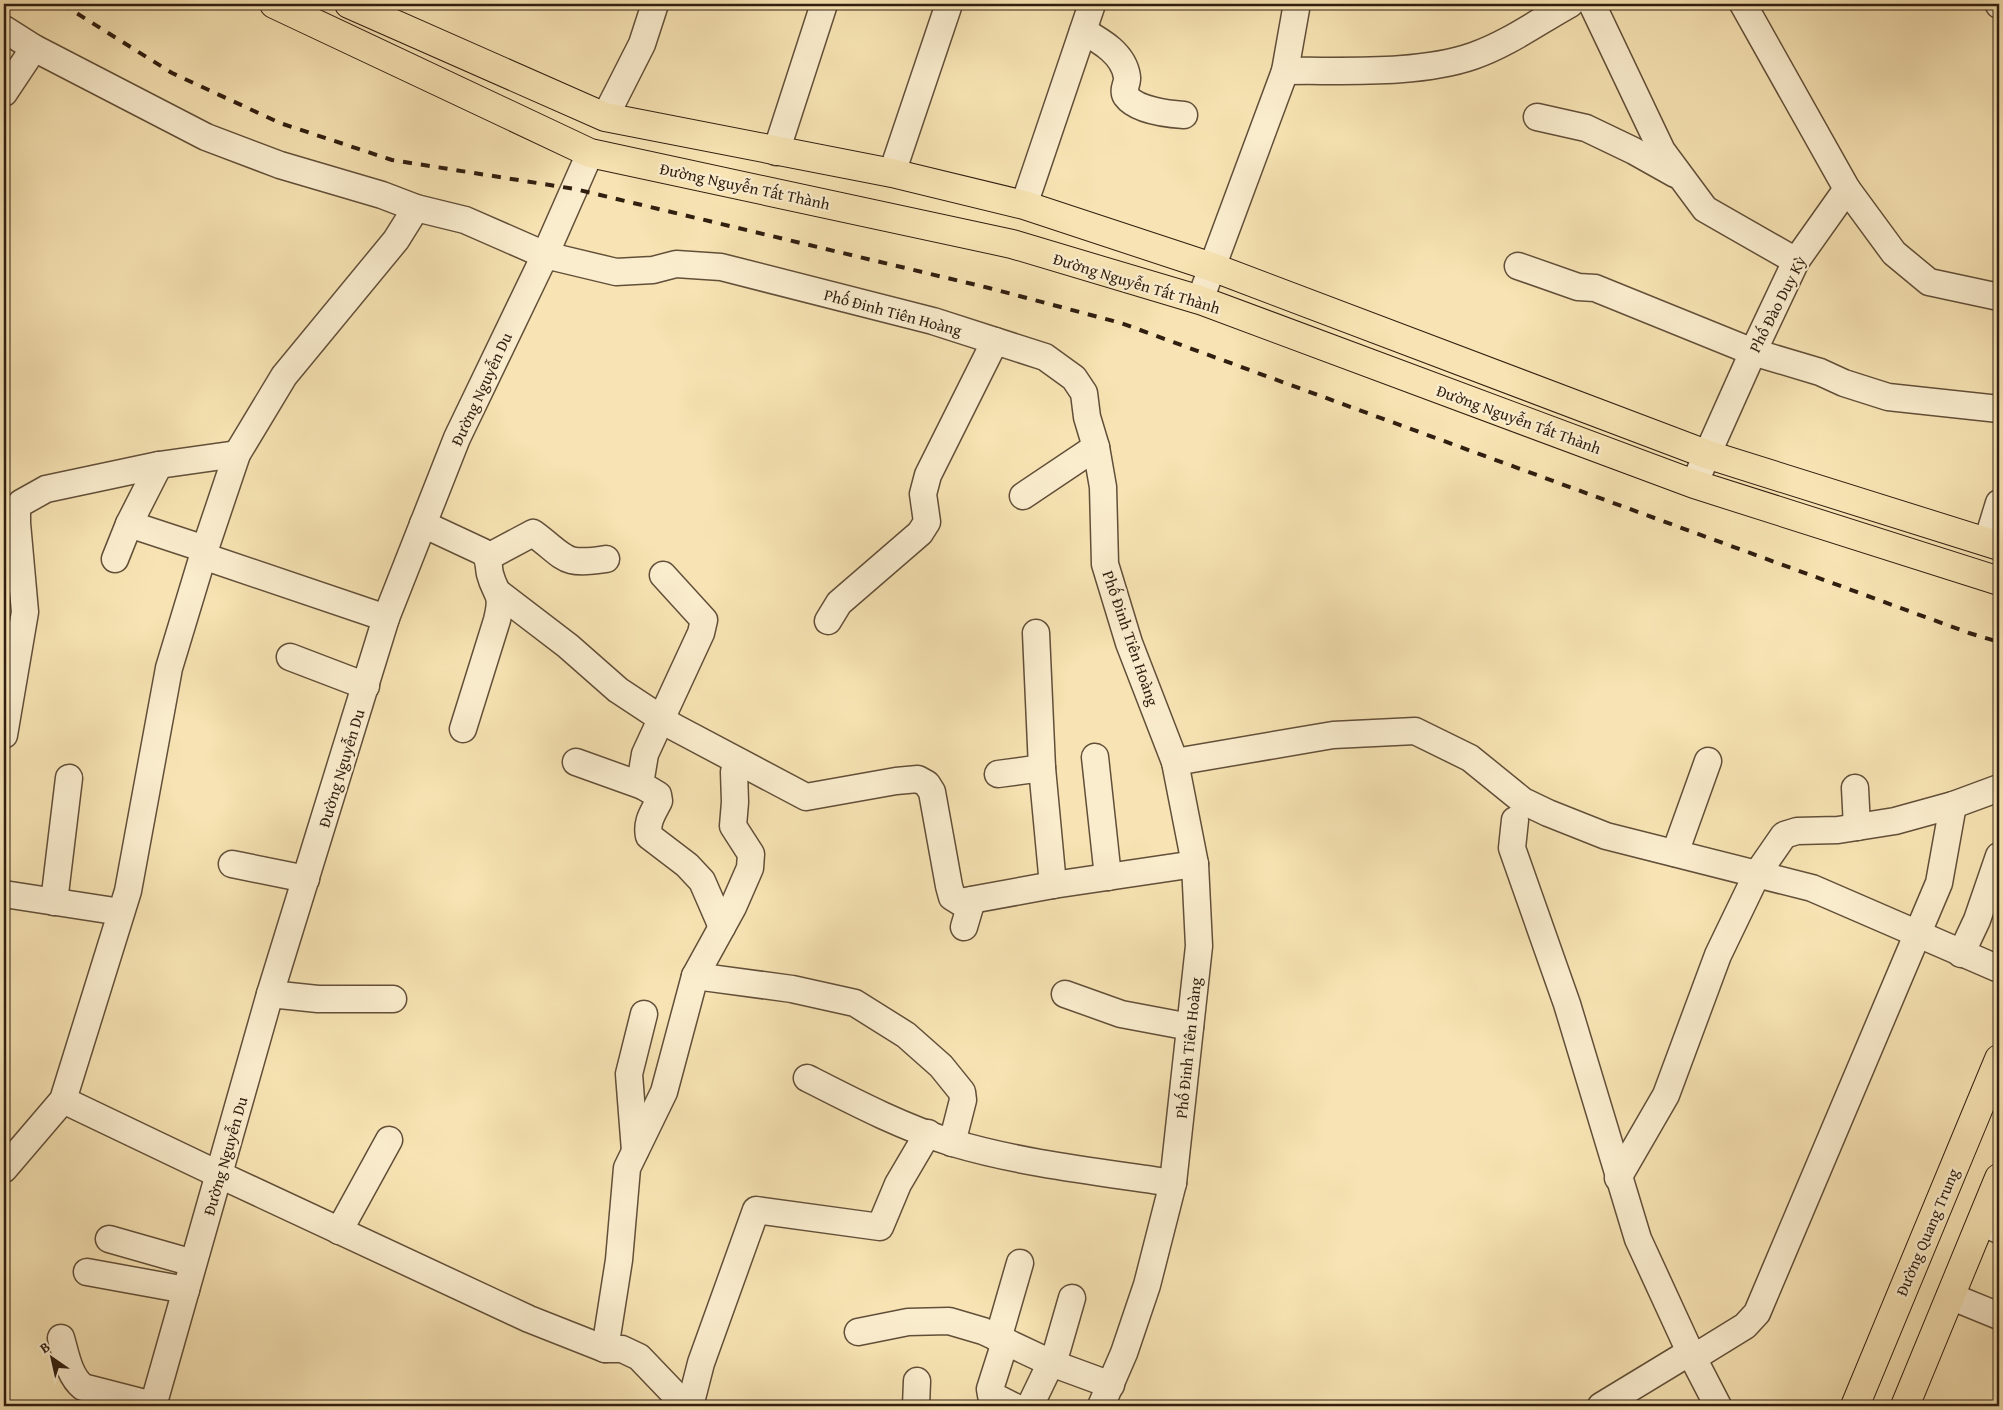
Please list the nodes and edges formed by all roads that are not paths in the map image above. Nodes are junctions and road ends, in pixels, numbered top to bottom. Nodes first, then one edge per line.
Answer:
1 (349, 4) edge
2 (655, 4) edge
3 (824, 4) edge
4 (949, 4) edge
5 (1092, 4) edge
6 (1294, 4) edge
7 (1570, 4) edge
8 (1592, 4) edge
9 (1743, 4) edge
10 (281, 5) edge
11 (4, 29) edge
12 (1083, 31) junction
13 (34, 48) junction
14 (1285, 71) junction
15 (4, 93) edge
16 (1184, 115) dead end
17 (604, 117) junction
18 (1537, 117) dead end
19 (590, 152) junction
20 (776, 152) junction
21 (894, 174) junction
22 (1678, 175) junction
23 (1848, 189) junction
24 (1024, 205) junction
25 (416, 208) junction
26 (883, 216) junction
27 (545, 255) junction
28 (1796, 261) junction
29 (1518, 266) dead end
30 (1212, 267) junction
31 (1999, 297) edge
32 (1200, 300) junction
33 (995, 341) junction
34 (1752, 352) junction
35 (1999, 409) edge
36 (1096, 447) junction
37 (237, 454) junction
38 (1706, 454) junction
39 (160, 465) junction
40 (1694, 484) junction
41 (1835, 494) junction
42 (1023, 496) dead end
43 (1999, 503) edge
44 (129, 524) junction
45 (423, 524) junction
46 (1825, 526) junction
47 (1993, 544) edge
48 (204, 552) junction
49 (488, 557) junction
50 (115, 559) dead end
51 (606, 559) dead end
52 (663, 575) dead end
53 (1999, 581) edge
54 (500, 594) junction
55 (386, 618) junction
56 (828, 621) dead end
57 (1036, 633) dead end
58 (290, 657) dead end
59 (366, 686) junction
60 (660, 718) junction
61 (463, 729) dead end
62 (4, 735) edge
63 (1095, 756) dead end
64 (1708, 761) dead end
65 (576, 762) dead end
66 (1175, 762) junction
67 (1042, 768) junction
68 (734, 772) dead end
69 (998, 774) dead end
70 (69, 778) dead end
71 (643, 786) junction
72 (1855, 788) dead end
73 (1999, 788) edge
74 (1953, 805) junction
75 (1515, 820) dead end
76 (1857, 827) junction
77 (1675, 853) junction
78 (1999, 856) edge
79 (232, 864) dead end
80 (1195, 864) junction
81 (1758, 874) junction
82 (1108, 877) junction
83 (306, 880) junction
84 (1053, 885) junction
85 (4, 894) edge
86 (972, 900) junction
87 (54, 902) junction
88 (121, 912) junction
89 (722, 927) junction
90 (964, 927) dead end
91 (1919, 934) junction
92 (1961, 954) junction
93 (1999, 969) edge
94 (695, 976) junction
95 (270, 994) junction
96 (1065, 994) dead end
97 (392, 999) dead end
98 (644, 1014) dead end
99 (1190, 1027) junction
100 (1999, 1058) edge
101 (807, 1078) dead end
102 (63, 1100) junction
103 (928, 1133) junction
104 (389, 1140) dead end
105 (952, 1143) junction
106 (635, 1152) junction
107 (4, 1169) edge
108 (220, 1176) junction
109 (1618, 1178) junction
110 (1999, 1178) edge
111 (1173, 1183) junction
112 (1990, 1226) edge
113 (340, 1231) junction
114 (109, 1239) dead end
115 (194, 1263) junction
116 (1020, 1263) dead end
117 (87, 1272) dead end
118 (186, 1290) junction
119 (1950, 1296) junction
120 (1072, 1298) dead end
121 (1999, 1316) edge
122 (858, 1332) dead end
123 (61, 1338) dead end
124 (1002, 1341) junction
125 (605, 1349) junction
126 (1692, 1355) junction
127 (1051, 1363) junction
128 (917, 1381) dead end
129 (1106, 1396) edge
130 (153, 1406) edge
131 (686, 1406) edge
132 (690, 1406) edge
133 (916, 1406) edge
134 (1013, 1406) edge
135 (1030, 1406) edge
136 (1601, 1406) edge
137 (1718, 1406) edge
138 (1855, 1406) edge
139 (1905, 1406) edge

1 - 17 main road, Đường Nguyễn Tất Thành
2 - 17 street
3 - 20 street
4 - 21 street
5 - 12 street
6 - 14 street
7 - 14 street
8 - 22 street
9 - 23 street
10 - 19 main road, Đường Nguyễn Tất Thành
11 - 13 street, Phố Đinh Tiên Hoàng
12 - 16 street
12 - 24 street
13 - 15 street
13 - 25 street, Phố Đinh Tiên Hoàng
14 - 30 street
17 - 20 main road, Đường Nguyễn Tất Thành
18 - 22 street
19 - 26 main road, Đường Nguyễn Tất Thành
19 - 27 street, Đường Nguyễn Du
20 - 21 main road, Đường Nguyễn Tất Thành
21 - 24 main road, Đường Nguyễn Tất Thành
21 - 26 main road
22 - 28 street
23 - 28 street, Phố Đào Duy Kỳ
23 - 31 street
24 - 30 main road, Đường Nguyễn Tất Thành
25 - 27 street, Phố Đinh Tiên Hoàng
25 - 37 street
26 - 32 main road, Đường Nguyễn Tất Thành
27 - 33 street, Phố Đinh Tiên Hoàng
27 - 45 street, Đường Nguyễn Du
28 - 34 street, Phố Đào Duy Kỳ
29 - 34 street
30 - 32 street
30 - 38 main road, Đường Nguyễn Tất Thành
32 - 40 main road, Đường Nguyễn Tất Thành
33 - 36 street, Phố Đinh Tiên Hoàng
33 - 56 street
34 - 35 street
34 - 38 street, Phố Đào Duy Kỳ
36 - 42 street
36 - 66 street, Phố Đinh Tiên Hoàng
37 - 39 street
37 - 48 street
38 - 40 street, Phố Đào Duy Kỳ
38 - 41 main road, Đường Nguyễn Tất Thành
39 - 44 street
39 - 62 street
40 - 46 main road, Đường Nguyễn Tất Thành
41 - 46 main road
41 - 47 main road, Đường Nguyễn Tất Thành
43 - 47 street
44 - 48 street
44 - 50 street
45 - 49 street
45 - 55 street, Đường Nguyễn Du
46 - 53 main road, Đường Nguyễn Tất Thành
48 - 55 street
48 - 88 street
49 - 51 street
49 - 54 street
52 - 60 street
54 - 60 street
54 - 61 street
55 - 59 street, Đường Nguyễn Du
57 - 67 street
58 - 59 street
59 - 83 street, Đường Nguyễn Du
60 - 71 street
60 - 86 street
63 - 82 street
64 - 77 street
65 - 71 street
66 - 77 street
66 - 80 street, Phố Đinh Tiên Hoàng
67 - 69 street
67 - 84 street
68 - 89 street
70 - 87 street
71 - 89 street
72 - 76 street
73 - 74 street
74 - 76 street
74 - 91 street
75 - 109 street
76 - 81 street
77 - 81 street
78 - 92 street
79 - 83 street
80 - 82 street
80 - 99 street, Phố Đinh Tiên Hoàng
81 - 91 street
81 - 109 street
82 - 84 street
83 - 95 street, Đường Nguyễn Du
84 - 86 street
85 - 87 street
86 - 90 street
87 - 88 street
88 - 102 street
89 - 94 street
91 - 92 street
91 - 126 street
92 - 93 street
94 - 105 street
94 - 106 street
95 - 97 street
95 - 108 street, Đường Nguyễn Du
96 - 99 street
98 - 106 street
99 - 111 street, Phố Đinh Tiên Hoàng
100 - 138 main road, Đường Quang Trung
101 - 103 street
102 - 107 street
102 - 108 street
103 - 105 street
103 - 132 street
104 - 113 street
105 - 111 street
106 - 125 street
108 - 113 street
108 - 115 street, Đường Nguyễn Du
109 - 126 street
110 - 112 main road
111 - 129 street, Phố Đinh Tiên Hoàng
112 - 119 main road
113 - 125 street
114 - 115 street
115 - 118 street, Đường Nguyễn Du
116 - 124 street
117 - 118 street
118 - 130 street, Đường Nguyễn Du
119 - 121 street
119 - 139 main road
120 - 127 street
122 - 124 street
123 - 130 street
124 - 127 street
124 - 134 street
125 - 131 street
126 - 136 street
126 - 137 street
127 - 129 street
127 - 135 street
128 - 133 street

